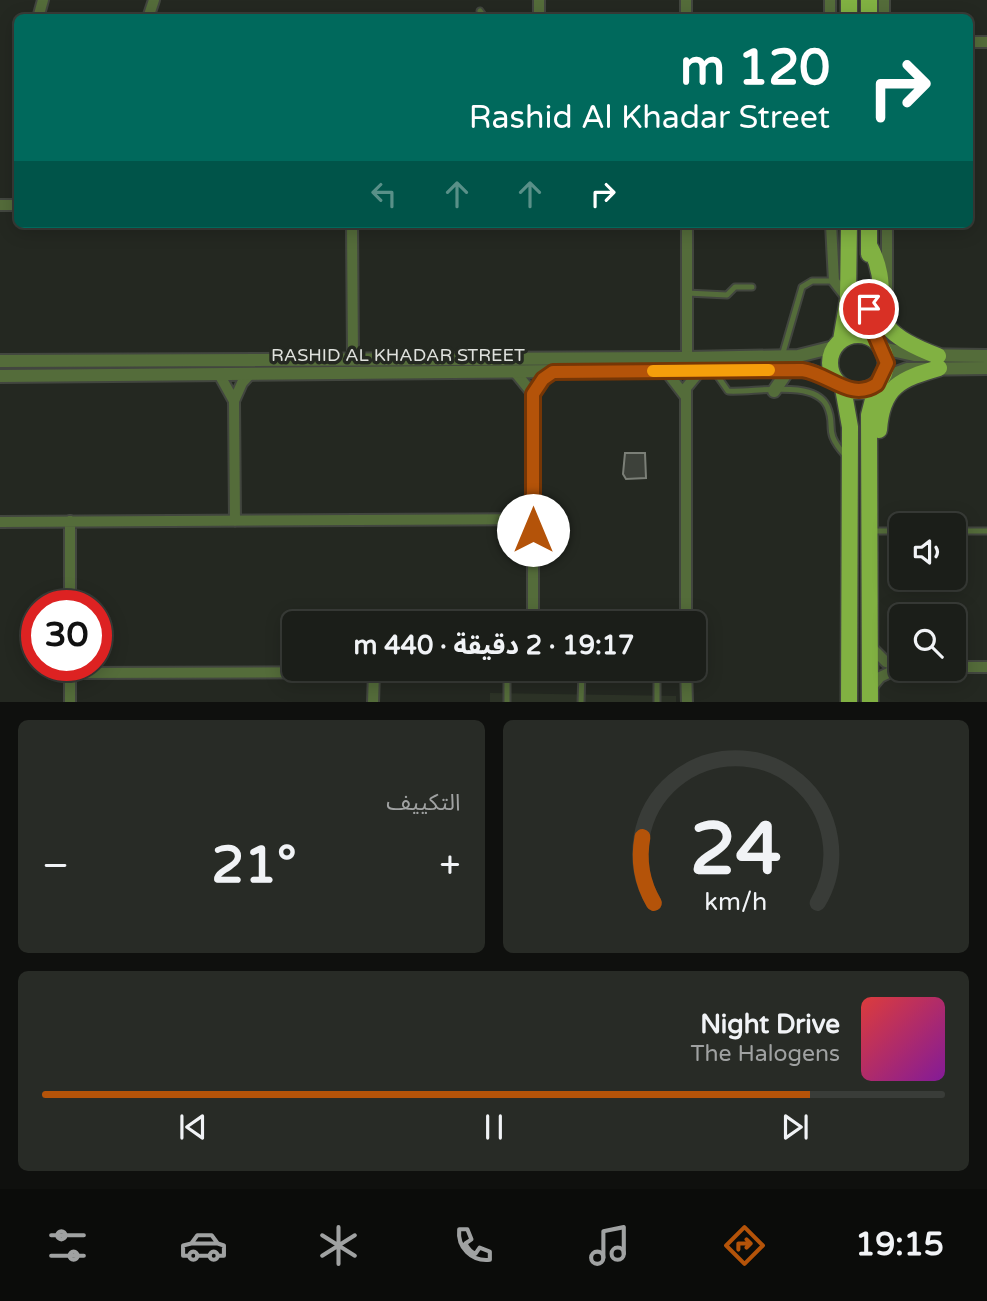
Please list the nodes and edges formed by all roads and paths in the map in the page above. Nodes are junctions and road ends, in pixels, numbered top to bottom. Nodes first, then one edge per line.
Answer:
1 (480, 11) dead end
2 (482, 14) edge
3 (352, 228) edge
4 (687, 228) edge
5 (831, 228) edge
6 (849, 228) edge
7 (869, 228) edge
8 (887, 228) edge
9 (869, 245) junction
10 (834, 281) junction
11 (752, 287) dead end
12 (687, 293) junction
13 (848, 299) junction
14 (887, 328) junction
15 (837, 344) junction
16 (880, 345) junction
17 (782, 356) junction
18 (987, 356) edge
19 (687, 358) junction
20 (353, 359) junction
21 (0, 361) edge
22 (938, 362) junction
23 (987, 368) edge
24 (789, 369) junction
25 (666, 371) junction
26 (700, 371) junction
27 (713, 371) junction
28 (515, 372) junction
29 (553, 372) junction
30 (251, 373) junction
31 (219, 374) junction
32 (0, 376) edge
33 (880, 381) junction
34 (839, 384) junction
35 (774, 391) junction
36 (533, 394) junction
37 (686, 397) junction
38 (234, 401) junction
39 (850, 461) junction
40 (872, 477) junction
41 (533, 519) junction
42 (235, 521) junction
43 (0, 522) edge
44 (69, 522) junction
45 (871, 531) junction
46 (889, 531) edge
47 (966, 531) edge
48 (987, 531) edge
49 (70, 590) edge
50 (533, 611) edge
51 (686, 611) edge
52 (870, 646) junction
53 (889, 663) edge
54 (966, 667) edge
55 (987, 667) edge
56 (112, 669) edge
57 (282, 671) edge
58 (889, 673) edge
59 (70, 681) edge
60 (370, 681) edge
61 (507, 681) edge
62 (582, 681) edge
63 (657, 681) edge
64 (687, 681) edge
65 (870, 696) edge
66 (70, 702) edge
67 (370, 702) edge
68 (507, 702) edge
69 (581, 702) edge
70 (657, 702) edge
71 (687, 702) edge
72 (849, 702) edge

1 - 2 lane
3 - 20 street
4 - 12 street
5 - 10 street
6 - 13 main road
7 - 9 main road
8 - 14 street
9 - 14 main road
9 - 16 main road
10 - 13 street
10 - 17 lane
11 - 12 lane
12 - 19 street
13 - 15 main road
14 - 22 main road
15 - 16 main road
15 - 17 street, RASHID AL KHADAR STREET
15 - 34 main road
16 - 22 street
16 - 33 main road
17 - 19 street, RASHID AL KHADAR STREET
18 - 22 street
19 - 20 street, RASHID AL KHADAR STREET
20 - 21 street, RASHID AL KHADAR STREET
22 - 23 street
22 - 33 street
22 - 40 main road
24 - 27 street, RASHID AL KHADAR STREET
24 - 34 street, RASHID AL KHADAR STREET
24 - 35 street
25 - 26 street, RASHID AL KHADAR STREET
25 - 29 street, RASHID AL KHADAR STREET
25 - 37 street
26 - 27 street, RASHID AL KHADAR STREET
26 - 37 street
27 - 35 lane
28 - 29 street, RASHID AL KHADAR STREET
28 - 30 street, RASHID AL KHADAR STREET
28 - 36 street
29 - 36 street
30 - 31 street, RASHID AL KHADAR STREET
30 - 38 street
31 - 32 street, RASHID AL KHADAR STREET
31 - 38 street
33 - 34 main road
33 - 40 main road
34 - 39 main road
35 - 39 lane
36 - 41 street
37 - 51 street
38 - 42 street
39 - 72 main road
40 - 45 main road
41 - 42 street
41 - 50 street
42 - 44 street
43 - 44 street
44 - 49 street
45 - 46 lane
45 - 52 main road
47 - 48 lane
52 - 53 street
52 - 65 main road
54 - 55 street
56 - 57 street
58 - 65 street
59 - 66 street
60 - 67 street
61 - 68 lane
62 - 69 lane
63 - 70 lane
64 - 71 street

